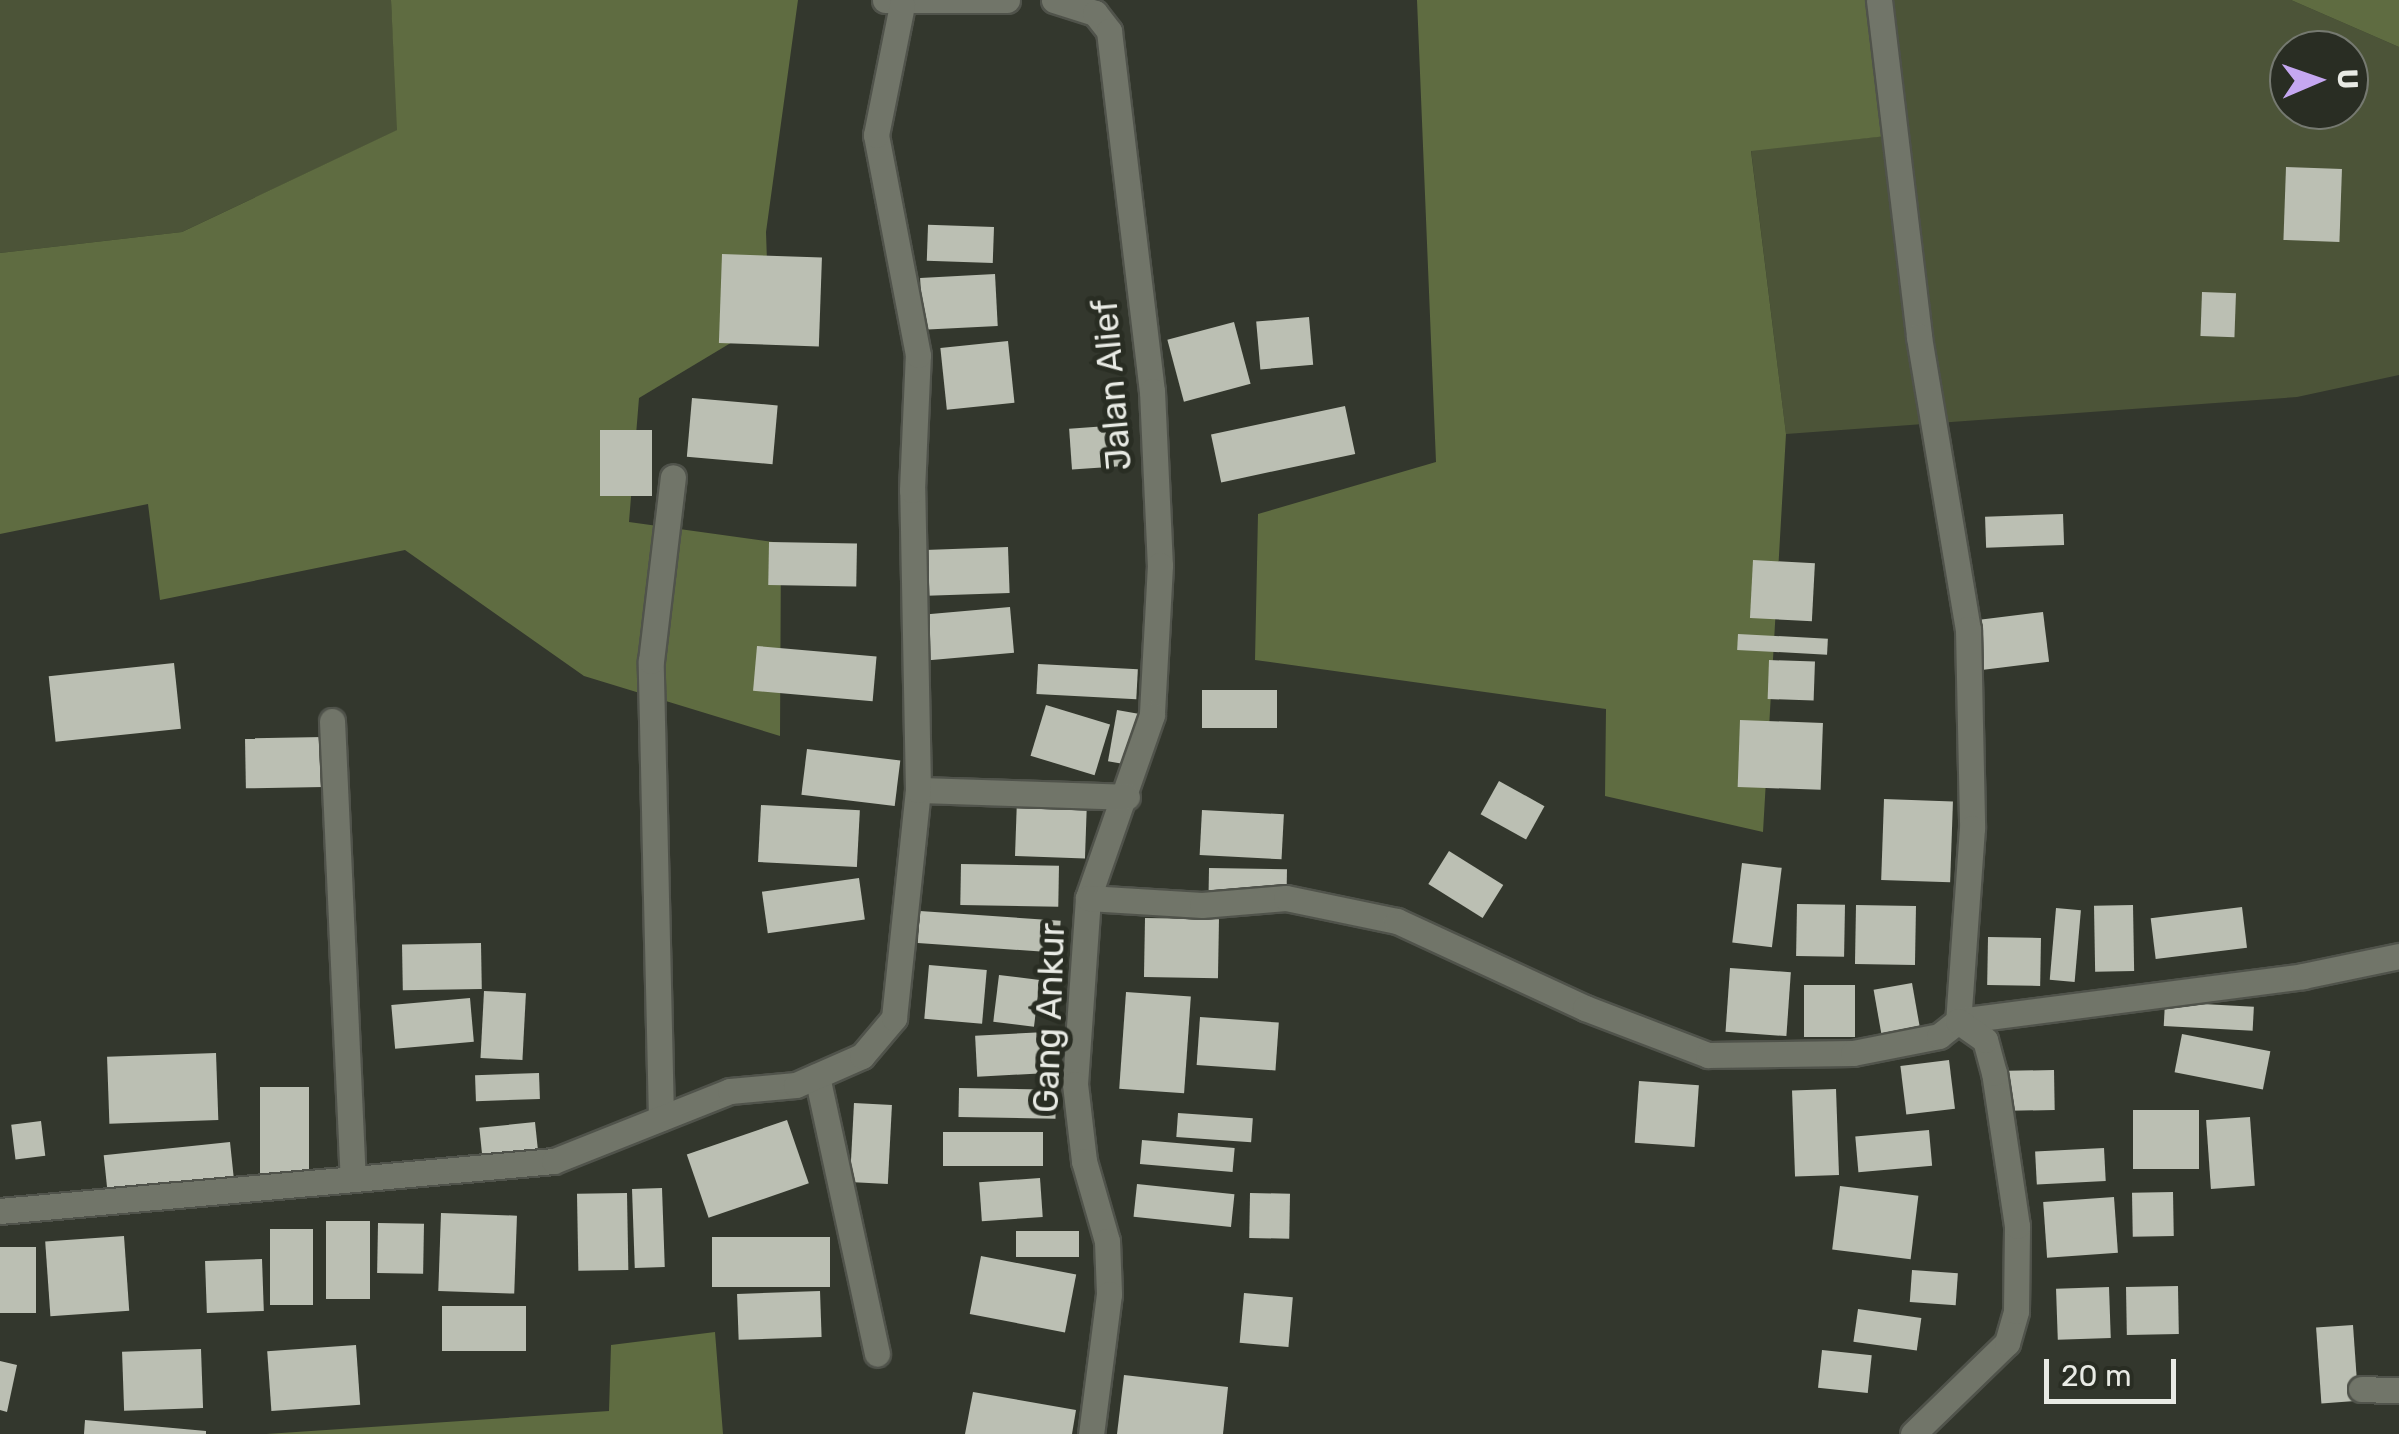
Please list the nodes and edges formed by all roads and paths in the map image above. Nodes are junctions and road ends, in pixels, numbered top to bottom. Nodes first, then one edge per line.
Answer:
1 (1007, 0) edge
2 (1054, 0) edge
3 (1879, 0) edge
4 (893, 2) edge
5 (673, 478) dead end
6 (332, 721) dead end
7 (918, 790) junction
8 (1127, 797) junction
9 (1088, 898) junction
10 (2399, 956) edge
11 (1958, 1021) junction
12 (817, 1076) junction
13 (661, 1118) junction
14 (354, 1178) junction
15 (0, 1211) edge
16 (877, 1354) dead end
17 (2362, 1390) dead end
18 (2399, 1390) edge
19 (1091, 1434) edge
20 (1913, 1434) edge

1 - 4 street
2 - 8 street, Jalan Alief
3 - 11 street
4 - 7 street
5 - 13 street
6 - 14 street
7 - 8 street
7 - 12 street
8 - 9 street, Jalan Alief
9 - 11 street
9 - 19 street, Gang Ankur
10 - 11 street
11 - 20 street
12 - 13 street
12 - 16 street
13 - 14 street
14 - 15 street
17 - 18 street

